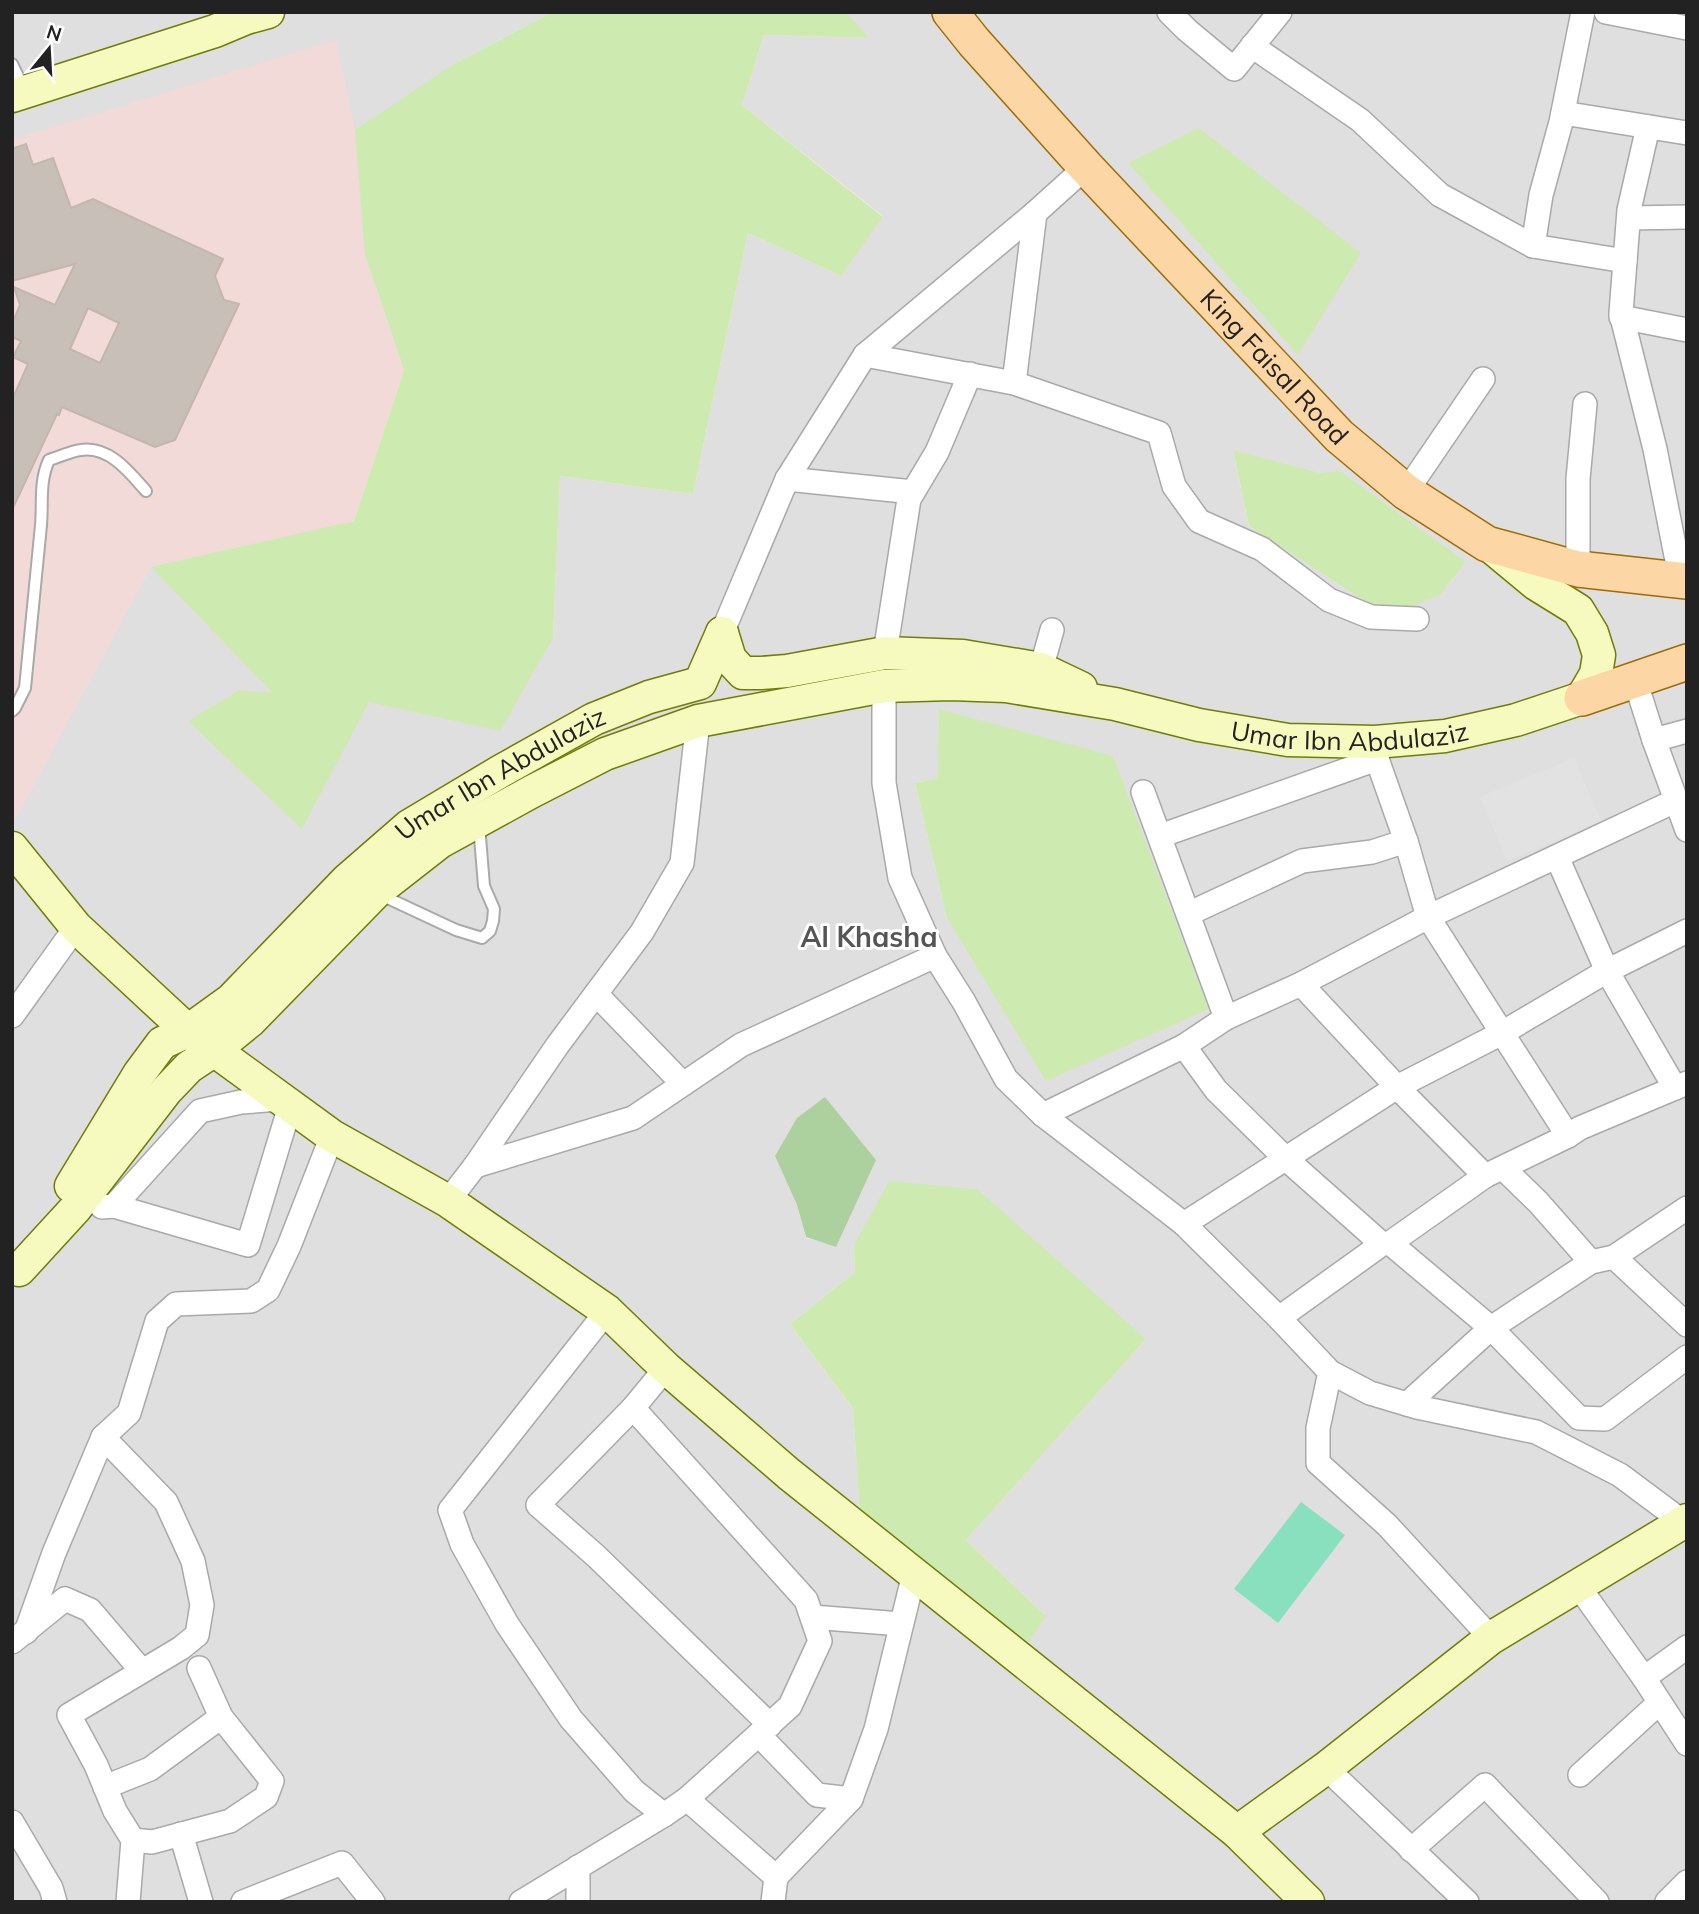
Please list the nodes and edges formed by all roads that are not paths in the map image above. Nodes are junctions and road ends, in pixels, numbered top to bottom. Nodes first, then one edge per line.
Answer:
1 (268, 12) edge
2 (950, 12) edge
3 (1169, 12) edge
4 (1280, 12) edge
5 (1583, 12) edge
6 (1606, 12) edge
7 (1687, 29) edge
8 (1251, 46) junction
9 (16, 83) edge
10 (1563, 113) junction
11 (1648, 127) junction
12 (1687, 133) edge
13 (1086, 167) junction
14 (1035, 214) junction
15 (1687, 217) edge
16 (1629, 218) junction
17 (1533, 246) junction
18 (1625, 261) junction
19 (1621, 317) junction
20 (1687, 330) edge
21 (865, 355) junction
22 (970, 374) junction
23 (1483, 379) dead end
24 (1014, 383) junction
25 (1585, 404) dead end
26 (787, 479) junction
27 (146, 491) dead end
28 (914, 492) junction
29 (1406, 492) junction
30 (1487, 544) junction
31 (1578, 569) junction
32 (1684, 581) edge
33 (1417, 619) dead end
34 (1052, 629) dead end
35 (722, 633) junction
36 (886, 653) junction
37 (1687, 662) edge
38 (1041, 669) junction
39 (1635, 680) junction
40 (884, 686) junction
41 (1582, 698) junction
42 (1115, 704) junction
43 (12, 711) edge
44 (698, 721) junction
45 (1687, 731) edge
46 (1654, 740) junction
47 (1376, 751) junction
48 (1143, 792) dead end
49 (1677, 800) junction
50 (479, 821) junction
51 (1687, 830) edge
52 (1160, 836) junction
53 (1406, 841) junction
54 (12, 848) edge
55 (1558, 857) junction
56 (376, 892) junction
57 (1188, 914) junction
58 (1428, 917) junction
59 (76, 927) junction
60 (1687, 931) edge
61 (935, 956) junction
62 (1607, 971) junction
63 (1301, 984) junction
64 (596, 994) junction
65 (12, 1016) edge
66 (1226, 1018) junction
67 (188, 1031) junction
68 (1502, 1033) junction
69 (1184, 1046) junction
70 (213, 1051) junction
71 (683, 1084) junction
72 (1681, 1086) edge
73 (1398, 1087) junction
74 (285, 1102) junction
75 (1043, 1115) junction
76 (332, 1136) junction
77 (1568, 1136) junction
78 (1285, 1158) junction
79 (475, 1166) junction
80 (1494, 1172) junction
81 (448, 1201) junction
82 (114, 1206) junction
83 (1687, 1208) edge
84 (75, 1209) junction
85 (1184, 1224) junction
86 (1386, 1243) junction
87 (1614, 1257) junction
88 (1591, 1262) junction
89 (16, 1275) edge
90 (607, 1311) junction
91 (1279, 1318) junction
92 (1687, 1325) edge
93 (1492, 1328) junction
94 (1687, 1357) edge
95 (666, 1368) junction
96 (1330, 1372) junction
97 (1407, 1404) junction
98 (633, 1408) junction
99 (103, 1437) junction
100 (1684, 1527) edge
101 (914, 1574) junction
102 (1578, 1587) junction
103 (812, 1617) junction
104 (901, 1624) junction
105 (19, 1637) edge
106 (1491, 1638) junction
107 (1687, 1647) edge
108 (199, 1668) dead end
109 (142, 1671) junction
110 (1644, 1678) junction
111 (1659, 1703) junction
112 (221, 1717) junction
113 (765, 1730) junction
114 (1687, 1744) edge
115 (1326, 1768) junction
116 (1580, 1775) dead end
117 (105, 1787) junction
118 (687, 1799) junction
119 (851, 1799) junction
120 (664, 1815) junction
121 (12, 1822) edge
122 (1237, 1832) junction
123 (181, 1834) junction
124 (133, 1840) junction
125 (1411, 1850) junction
126 (578, 1867) junction
127 (776, 1877) junction
128 (1687, 1882) edge
129 (1588, 1899) edge
130 (55, 1902) edge
131 (128, 1902) edge
132 (201, 1902) edge
133 (243, 1902) edge
134 (373, 1902) edge
135 (522, 1902) edge
136 (578, 1902) edge
137 (772, 1902) edge
138 (1308, 1902) edge
139 (1467, 1902) edge
140 (1667, 1902) edge

1 - 9 street
2 - 13 main road, King Faisal Road
3 - 8 street
4 - 8 street
5 - 10 street
6 - 7 street
8 - 17 street
10 - 11 street
10 - 17 street
11 - 12 street
11 - 16 street
13 - 14 street
13 - 29 main road, King Faisal Road
14 - 21 street
14 - 24 street
15 - 16 street
16 - 18 street
17 - 18 street
18 - 19 street
19 - 20 street
19 - 32 street
21 - 22 street
21 - 26 street
22 - 24 street
22 - 28 street
23 - 29 street
24 - 33 street
25 - 31 street
26 - 28 street
26 - 35 street
27 - 43 lane
28 - 36 street
29 - 30 main road, King Faisal Road
30 - 31 main road, King Faisal Road
30 - 41 street
31 - 32 main road, King Faisal Road
34 - 38 street
35 - 36 street, Umar Ibn Abdulaziz
35 - 67 street, Umar Ibn Abdulaziz
36 - 38 street, Umar Ibn Abdulaziz
37 - 39 main road
38 - 42 street, Umar Ibn Abdulaziz
39 - 41 main road
39 - 46 street
40 - 42 street, Umar Ibn Abdulaziz
40 - 44 street, Umar Ibn Abdulaziz
40 - 61 street
41 - 47 street, Umar Ibn Abdulaziz
42 - 47 street, Umar Ibn Abdulaziz
44 - 50 street, Umar Ibn Abdulaziz
44 - 64 street
45 - 46 street
46 - 49 street
47 - 52 street
47 - 53 street
48 - 52 street
49 - 51 street
49 - 55 street
50 - 56 street, Umar Ibn Abdulaziz
50 - 56 lane
52 - 57 street
53 - 57 street
53 - 58 street
54 - 59 street
55 - 58 street
55 - 62 street
56 - 70 street, Umar Ibn Abdulaziz
57 - 66 street
58 - 63 street
58 - 68 street
59 - 65 street
59 - 67 street
60 - 62 street
61 - 71 street
61 - 75 street
62 - 68 street
62 - 72 street
63 - 66 street
63 - 73 street
64 - 71 street
64 - 79 street
66 - 69 street
67 - 70 street
67 - 89 street, Umar Ibn Abdulaziz
68 - 73 street
68 - 77 street
69 - 75 street
69 - 78 street
70 - 74 street
70 - 84 street, Umar Ibn Abdulaziz
71 - 79 street
72 - 77 street
73 - 78 street
73 - 80 street
74 - 76 street
74 - 82 street
74 - 82 street
75 - 85 street
76 - 81 street
76 - 99 street
77 - 80 street
78 - 85 street
78 - 86 street
79 - 81 street
80 - 86 street
80 - 88 street
81 - 90 street
82 - 84 street
83 - 87 street
84 - 89 street, Umar Ibn Abdulaziz
85 - 91 street
86 - 91 street
86 - 93 street
87 - 88 street
87 - 92 street
88 - 93 street
90 - 95 street
90 - 120 street
91 - 96 street
93 - 94 street
93 - 97 street
95 - 98 street
95 - 101 street
96 - 97 street
96 - 106 street
97 - 100 street
98 - 103 street
98 - 113 street
99 - 105 street
99 - 109 street
100 - 102 street
101 - 104 street
101 - 122 street
102 - 106 street
102 - 110 street
103 - 104 street
103 - 113 street
104 - 119 street
105 - 109 street
106 - 115 street
107 - 110 street
108 - 112 street
109 - 117 street
110 - 111 street
111 - 114 street
111 - 116 street
112 - 117 street
112 - 123 street
113 - 118 street
113 - 119 street
115 - 122 street
115 - 125 street
117 - 124 street
118 - 120 street
118 - 127 street
119 - 127 street
120 - 126 street
121 - 130 street
122 - 138 street
123 - 124 street
123 - 132 street
124 - 131 street
125 - 129 street
125 - 139 street
126 - 135 street
126 - 136 street
127 - 137 street
128 - 140 street
133 - 134 street

